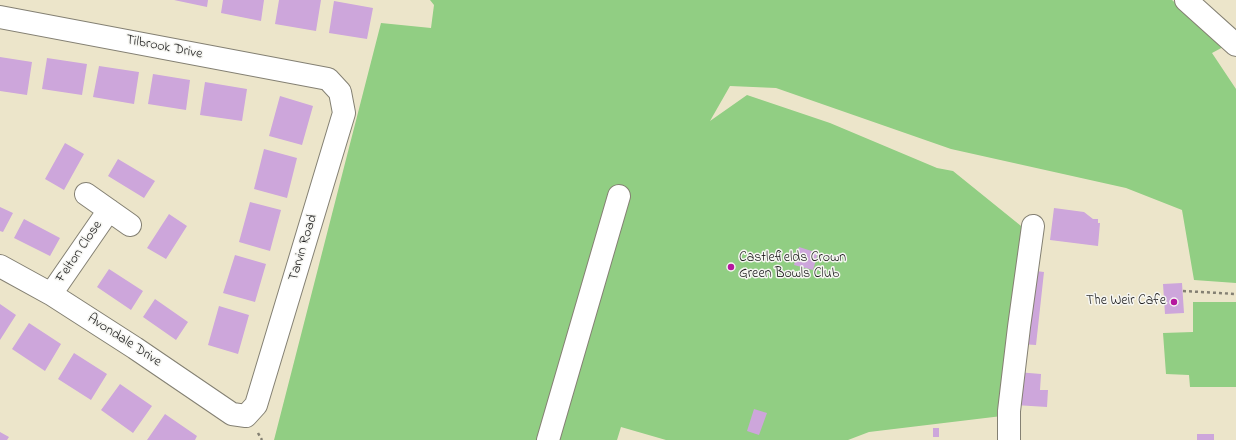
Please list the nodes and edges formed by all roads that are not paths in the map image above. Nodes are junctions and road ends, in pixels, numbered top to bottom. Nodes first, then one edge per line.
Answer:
1 (1186, 0) edge
2 (0, 17) edge
3 (1236, 45) edge
4 (328, 79) joint
5 (86, 194) dead end
6 (619, 196) dead end
7 (109, 210) junction
8 (130, 225) dead end
9 (1033, 226) dead end
10 (0, 266) edge
11 (51, 294) junction
12 (246, 416) joint
13 (548, 440) edge
14 (1009, 440) edge

1 - 3 street
2 - 4 street, Tilbrook Drive
4 - 12 street, Tarvin Road
5 - 7 street, Felton Close
6 - 13 street
7 - 8 street, Felton Close
7 - 11 street, Felton Close
9 - 14 street
10 - 11 street, Avondale Drive
11 - 12 street, Avondale Drive

